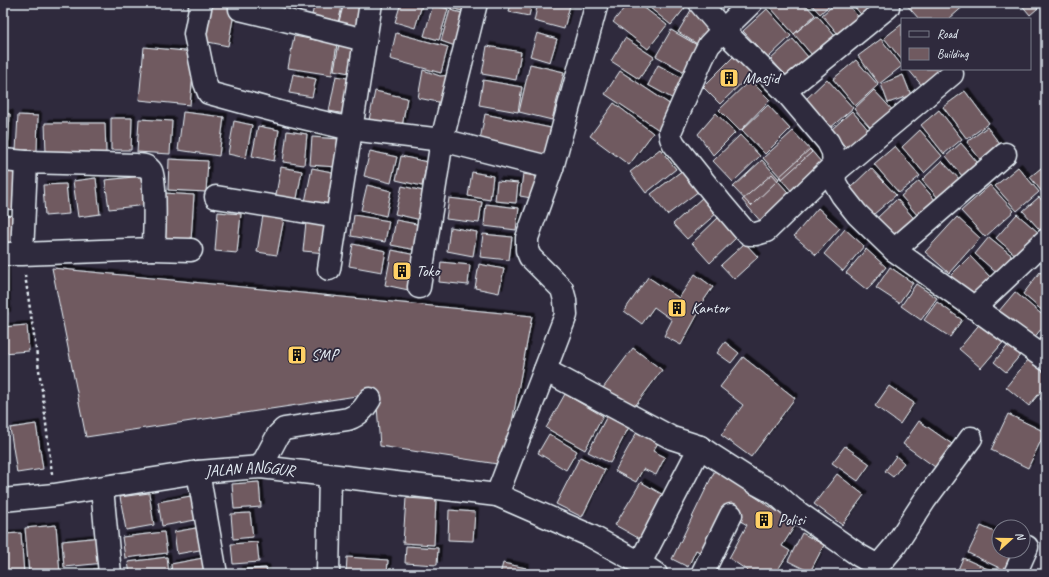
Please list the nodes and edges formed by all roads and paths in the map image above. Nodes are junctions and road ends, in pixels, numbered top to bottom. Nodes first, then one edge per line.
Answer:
1 (201, 3) edge
2 (371, 3) edge
3 (476, 3) edge
4 (597, 3) edge
5 (700, 3) edge
6 (751, 3) edge
7 (888, 7) dead end
8 (240, 10) dead end
9 (723, 30) junction
10 (365, 40) junction
11 (952, 74) dead end
12 (785, 91) junction
13 (351, 129) junction
14 (442, 140) junction
15 (1005, 154) dead end
16 (3, 160) edge
17 (26, 162) junction
18 (552, 168) junction
19 (835, 168) junction
20 (216, 197) dead end
21 (337, 217) junction
22 (1046, 240) edge
23 (153, 249) junction
24 (191, 250) dead end
25 (894, 250) junction
26 (12, 254) edge
27 (329, 269) dead end
28 (420, 287) dead end
29 (974, 308) junction
30 (1046, 359) edge
31 (545, 370) junction
32 (370, 399) dead end
33 (971, 438) dead end
34 (700, 447) junction
35 (261, 467) junction
36 (198, 472) junction
37 (330, 476) junction
38 (102, 488) junction
39 (497, 495) junction
40 (54, 496) junction
41 (3, 500) edge
42 (731, 516) dead end
43 (1022, 559) edge
44 (648, 568) edge
45 (876, 570) edge
46 (110, 574) edge
47 (216, 574) edge
48 (328, 574) edge
49 (702, 574) edge
50 (1015, 574) edge

1 - 13 street
2 - 10 street
3 - 14 street
4 - 18 street
5 - 9 street
6 - 9 street
7 - 12 street
8 - 10 street
9 - 12 street
9 - 19 street
10 - 13 street
11 - 19 street
12 - 19 street
13 - 14 street
13 - 21 street
14 - 18 street
14 - 28 street
15 - 25 street
16 - 17 street
17 - 23 street
17 - 26 street
18 - 31 street
19 - 25 street
20 - 21 street
21 - 27 street
22 - 29 street
23 - 24 street
23 - 26 street
25 - 29 street
26 - 40 path
29 - 30 street
31 - 34 street
31 - 39 street
32 - 35 street
33 - 45 street
34 - 44 street
34 - 45 street
35 - 36 street, JALAN ANGGUR
35 - 37 street, JALAN ANGGUR
36 - 38 street, JALAN ANGGUR
36 - 47 street
37 - 39 street, JALAN ANGGUR
37 - 48 street
38 - 40 street, JALAN ANGGUR
38 - 46 street
39 - 44 street, JALAN ANGGUR
40 - 41 street, JALAN ANGGUR
42 - 49 street
43 - 50 street

